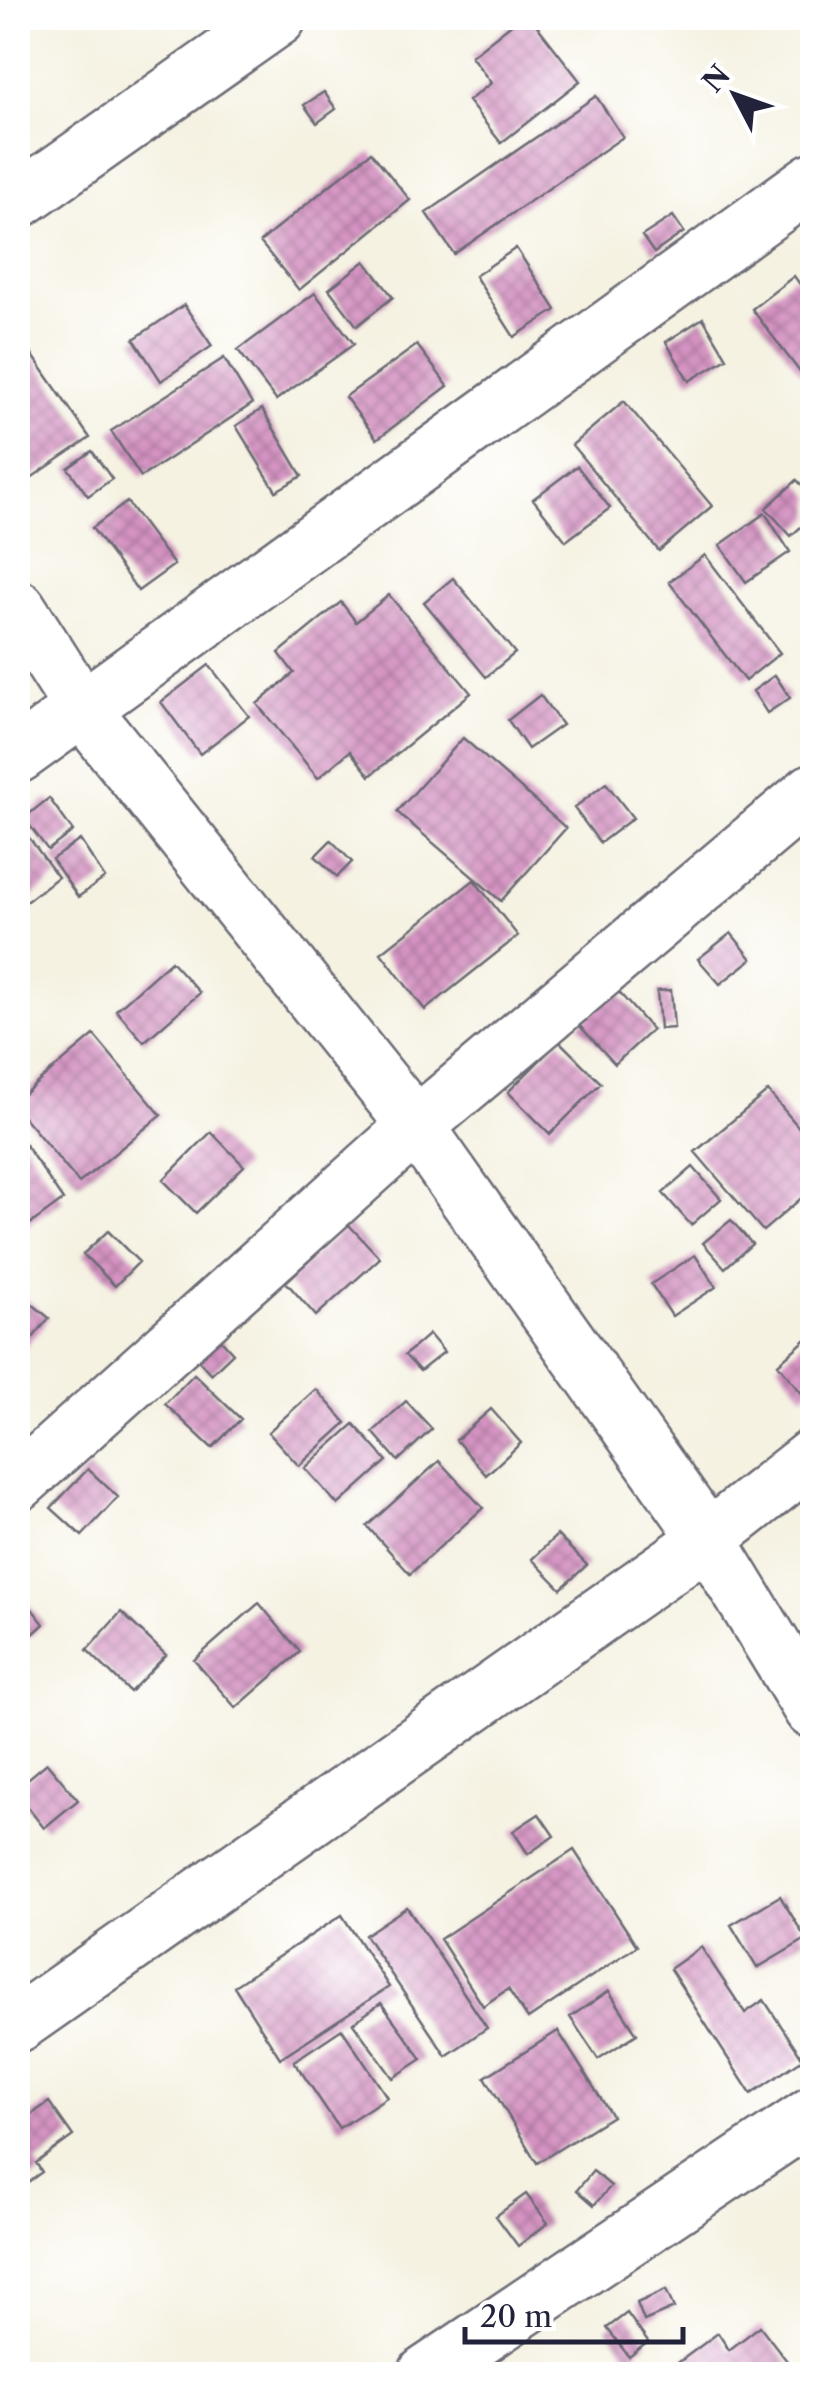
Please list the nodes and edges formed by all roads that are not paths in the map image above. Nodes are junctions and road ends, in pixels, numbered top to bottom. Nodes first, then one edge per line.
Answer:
1 (278, 18) edge
2 (812, 181) edge
3 (18, 201) edge
4 (18, 608) edge
5 (83, 710) junction
6 (18, 755) edge
7 (812, 792) edge
8 (416, 1126) junction
9 (812, 1457) edge
10 (18, 1483) edge
11 (708, 1539) junction
12 (812, 1710) edge
13 (18, 2024) edge
14 (812, 2115) edge
15 (426, 2374) edge

1 - 3 street
2 - 5 street
4 - 5 street
5 - 6 street
5 - 8 street
7 - 8 street
8 - 10 street
8 - 11 street
9 - 11 street
11 - 12 street
11 - 13 street
14 - 15 street

